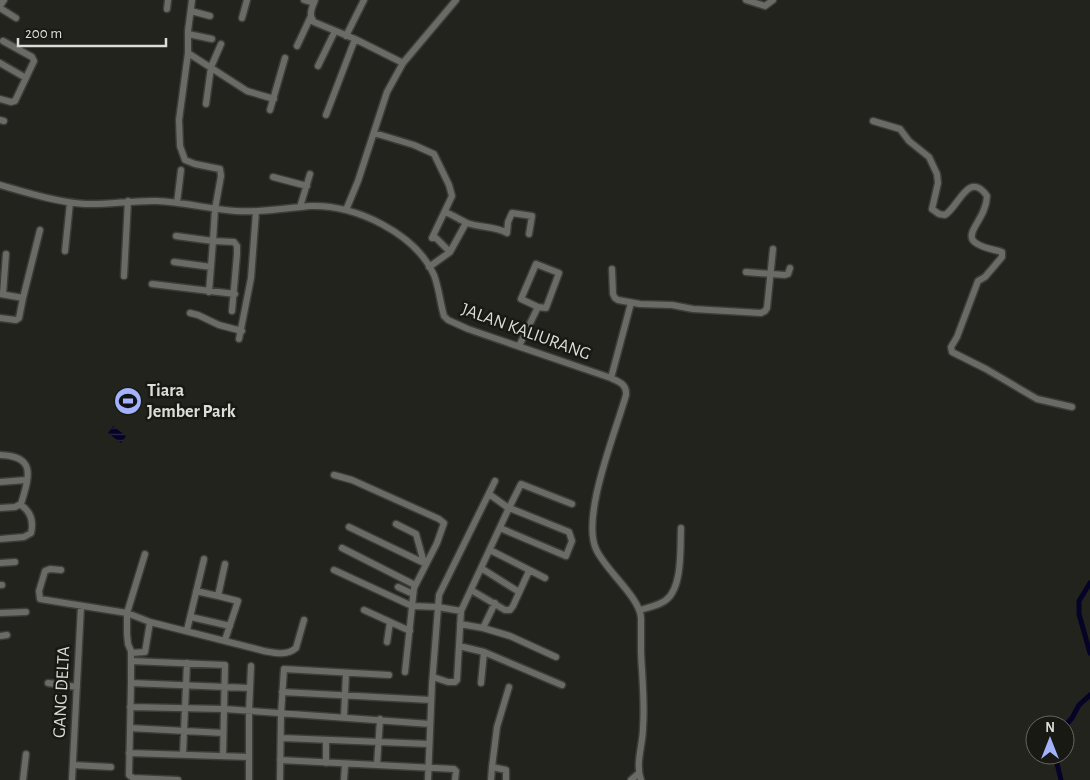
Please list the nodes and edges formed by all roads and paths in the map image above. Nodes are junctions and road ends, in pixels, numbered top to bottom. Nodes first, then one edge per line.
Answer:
1 (4, 0) edge
2 (168, 0) edge
3 (192, 0) edge
4 (247, 0) edge
5 (304, 0) edge
6 (364, 0) edge
7 (456, 0) edge
8 (746, 0) edge
9 (773, 0) edge
10 (315, 2) edge
11 (0, 7) edge
12 (167, 9) dead end
13 (191, 12) junction
14 (210, 16) dead end
15 (311, 16) junction
16 (16, 18) dead end
17 (242, 18) dead end
18 (335, 31) junction
19 (188, 34) junction
20 (346, 36) junction
21 (212, 39) dead end
22 (355, 39) junction
23 (3, 41) dead end
24 (221, 44) dead end
25 (297, 46) dead end
26 (188, 53) junction
27 (286, 58) dead end
28 (0, 63) edge
29 (403, 63) junction
30 (318, 66) dead end
31 (211, 67) junction
32 (26, 78) junction
33 (274, 99) junction
34 (0, 100) edge
35 (206, 104) dead end
36 (270, 110) dead end
37 (326, 115) dead end
38 (873, 120) dead end
39 (374, 133) junction
40 (181, 170) dead end
41 (310, 174) dead end
42 (273, 177) dead end
43 (0, 185) edge
44 (307, 186) junction
45 (128, 201) junction
46 (70, 203) junction
47 (177, 203) junction
48 (300, 207) junction
49 (216, 209) junction
50 (346, 210) junction
51 (256, 212) junction
52 (445, 212) junction
53 (466, 223) junction
54 (40, 230) dead end
55 (529, 234) dead end
56 (176, 236) dead end
57 (213, 241) junction
58 (773, 249) dead end
59 (64, 251) dead end
60 (450, 252) junction
61 (6, 254) dead end
62 (174, 262) dead end
63 (211, 267) junction
64 (429, 267) junction
65 (790, 268) dead end
66 (612, 269) dead end
67 (746, 272) dead end
68 (770, 275) junction
69 (124, 276) dead end
70 (152, 284) dead end
71 (209, 292) junction
72 (2, 294) edge
73 (235, 294) junction
74 (23, 298) junction
75 (631, 303) junction
76 (538, 307) junction
77 (232, 311) dead end
78 (190, 313) dead end
79 (0, 318) edge
80 (242, 331) junction
81 (239, 339) dead end
82 (519, 346) junction
83 (611, 378) junction
84 (1072, 407) dead end
85 (0, 456) edge
86 (334, 476) dead end
87 (26, 480) junction
88 (495, 481) dead end
89 (0, 482) edge
90 (488, 494) junction
91 (572, 504) dead end
92 (20, 505) junction
93 (508, 507) junction
94 (0, 508) edge
95 (396, 524) dead end
96 (349, 527) dead end
97 (500, 528) junction
98 (681, 528) dead end
99 (0, 539) edge
100 (342, 548) dead end
101 (490, 550) junction
102 (145, 554) dead end
103 (204, 558) dead end
104 (15, 562) dead end
105 (0, 563) edge
106 (225, 564) dead end
107 (425, 564) junction
108 (481, 568) junction
109 (61, 570) dead end
110 (334, 570) dead end
111 (529, 571) junction
112 (545, 578) dead end
113 (415, 585) junction
114 (398, 587) dead end
115 (196, 590) junction
116 (471, 590) junction
117 (519, 592) junction
118 (413, 594) junction
119 (218, 596) junction
120 (495, 603) junction
121 (81, 606) junction
122 (412, 606) junction
123 (438, 607) junction
124 (364, 610) dead end
125 (640, 610) junction
126 (461, 611) junction
127 (26, 612) dead end
128 (127, 613) junction
129 (0, 614) edge
130 (191, 617) junction
131 (304, 620) dead end
132 (150, 622) junction
133 (390, 622) junction
134 (460, 624) junction
135 (230, 626) junction
136 (484, 628) junction
137 (187, 630) junction
138 (410, 631) junction
139 (225, 640) junction
140 (387, 642) dead end
141 (459, 646) junction
142 (484, 652) junction
143 (131, 653) junction
144 (556, 657) dead end
145 (131, 661) junction
146 (188, 663) junction
147 (251, 666) dead end
148 (405, 672) dead end
149 (346, 674) junction
150 (389, 675) dead end
151 (432, 677) junction
152 (48, 683) dead end
153 (131, 683) junction
154 (481, 683) dead end
155 (562, 685) dead end
156 (187, 686) junction
157 (77, 687) junction
158 (225, 687) junction
159 (509, 687) dead end
160 (250, 688) junction
161 (282, 692) junction
162 (345, 696) junction
163 (431, 700) junction
164 (130, 707) junction
165 (186, 708) junction
166 (224, 709) junction
167 (249, 712) junction
168 (281, 714) junction
169 (344, 717) junction
170 (380, 719) junction
171 (430, 724) junction
172 (130, 728) junction
173 (185, 731) junction
174 (223, 732) junction
175 (282, 738) junction
176 (326, 741) junction
177 (378, 743) junction
178 (429, 744) junction
179 (130, 753) junction
180 (26, 754) dead end
181 (183, 754) junction
182 (223, 756) junction
183 (249, 757) junction
184 (280, 760) junction
185 (326, 763) junction
186 (344, 764) junction
187 (73, 765) junction
188 (378, 765) junction
189 (111, 767) dead end
190 (428, 767) junction
191 (492, 768) junction
192 (640, 776) edge
193 (131, 779) edge
194 (23, 780) edge
195 (72, 780) edge
196 (168, 780) edge
197 (178, 780) edge
198 (249, 780) edge
199 (280, 780) edge
200 (344, 780) edge
201 (428, 780) edge
202 (455, 780) edge
203 (491, 780) edge
204 (506, 780) edge
205 (631, 780) edge

1 - 11 street
2 - 12 street
3 - 13 street
4 - 17 street
5 - 10 street
6 - 20 street
7 - 29 street
8 - 9 street
10 - 15 street
11 - 16 street
13 - 14 street
13 - 19 street
15 - 18 street
15 - 25 street
18 - 20 street
18 - 30 street
19 - 21 street
19 - 26 street
20 - 22 street
22 - 29 street
22 - 37 street
23 - 32 street
24 - 31 street
26 - 31 street
26 - 49 street
27 - 33 street
28 - 32 street
29 - 39 street
31 - 33 street
31 - 35 street
32 - 34 street
33 - 36 street
38 - 84 street
39 - 50 street
39 - 52 street
40 - 47 street
41 - 44 street
42 - 44 street
43 - 46 street, JALAN KALIURANG
44 - 48 street
45 - 46 street, JALAN KALIURANG
45 - 47 street, JALAN KALIURANG
45 - 69 street
46 - 59 street
47 - 49 street, JALAN KALIURANG
48 - 50 street, JALAN KALIURANG
48 - 51 street, JALAN KALIURANG
49 - 51 street, JALAN KALIURANG
49 - 57 street
50 - 64 street, JALAN KALIURANG
51 - 80 street
52 - 53 street
52 - 60 street
53 - 55 street
53 - 60 street
54 - 74 street
56 - 57 street
57 - 63 street
57 - 73 street
58 - 68 street
60 - 64 street
61 - 72 street
62 - 63 street
63 - 71 street
64 - 82 street, JALAN KALIURANG
65 - 68 street
66 - 75 street
67 - 68 street
68 - 75 street
70 - 71 street
71 - 73 street
72 - 74 street
73 - 77 street
74 - 79 street
75 - 83 street
76 - 76 street
76 - 82 street
78 - 80 street
80 - 81 street
82 - 83 street, JALAN KALIURANG
83 - 125 street, JALAN KALIURANG
85 - 87 street
86 - 107 street
87 - 89 street
87 - 92 street
88 - 90 street
90 - 93 street
90 - 123 street
91 - 93 street
92 - 94 street
92 - 99 street
93 - 97 street
93 - 97 street
95 - 107 street
96 - 107 street
97 - 101 street
98 - 125 street
100 - 113 street
101 - 108 street
101 - 111 street
102 - 128 street
103 - 115 street
104 - 105 street
106 - 119 street
107 - 113 street
108 - 116 street
108 - 117 street
109 - 121 street
110 - 122 street
111 - 112 street
111 - 117 street
113 - 118 street
114 - 118 street
115 - 119 street
115 - 130 street
116 - 120 street
116 - 126 street
117 - 120 street
118 - 122 street
119 - 135 street
120 - 136 street
121 - 128 street
121 - 157 street, GANG DELTA
122 - 123 street
122 - 138 street
123 - 126 street
123 - 151 street
124 - 133 street
125 - 192 street
126 - 134 street
127 - 129 street
128 - 132 street
128 - 143 street
130 - 135 street
130 - 137 street
131 - 139 street
132 - 137 street
132 - 143 street
133 - 138 street
133 - 140 street
134 - 136 street
134 - 141 street
135 - 139 street
136 - 144 street
137 - 139 street
138 - 148 street
141 - 142 street
141 - 151 street
142 - 154 street
142 - 155 street
143 - 145 street
145 - 146 street
145 - 153 street
146 - 156 street
146 - 158 street
147 - 160 street
149 - 150 street
149 - 161 street
149 - 162 street
151 - 163 street
152 - 157 street
153 - 156 street
153 - 164 street
156 - 158 street
156 - 165 street
157 - 187 street, GANG DELTA
158 - 160 street
158 - 166 street
159 - 191 street
160 - 167 street
161 - 162 street
161 - 168 street
162 - 163 street
162 - 169 street
163 - 171 street
164 - 165 street
164 - 172 street
165 - 166 street
165 - 173 street
166 - 167 street
166 - 174 street
167 - 168 street
167 - 183 street
168 - 169 street
168 - 175 street
169 - 170 street
170 - 171 street
170 - 177 street
171 - 178 street
172 - 173 street
172 - 179 street
173 - 174 street
173 - 181 street
174 - 182 street
175 - 176 street
175 - 184 street
176 - 177 street
176 - 185 street
177 - 178 street
177 - 188 street
178 - 190 street
179 - 181 street
179 - 193 street
180 - 194 street
181 - 182 street
182 - 183 street
183 - 198 street
184 - 185 street
184 - 199 street
185 - 186 street
186 - 188 street
186 - 200 street
187 - 189 street
187 - 195 street, GANG DELTA
188 - 190 street
190 - 201 street
190 - 202 street
191 - 203 street
191 - 204 street
192 - 205 street
193 - 196 street
196 - 197 street

